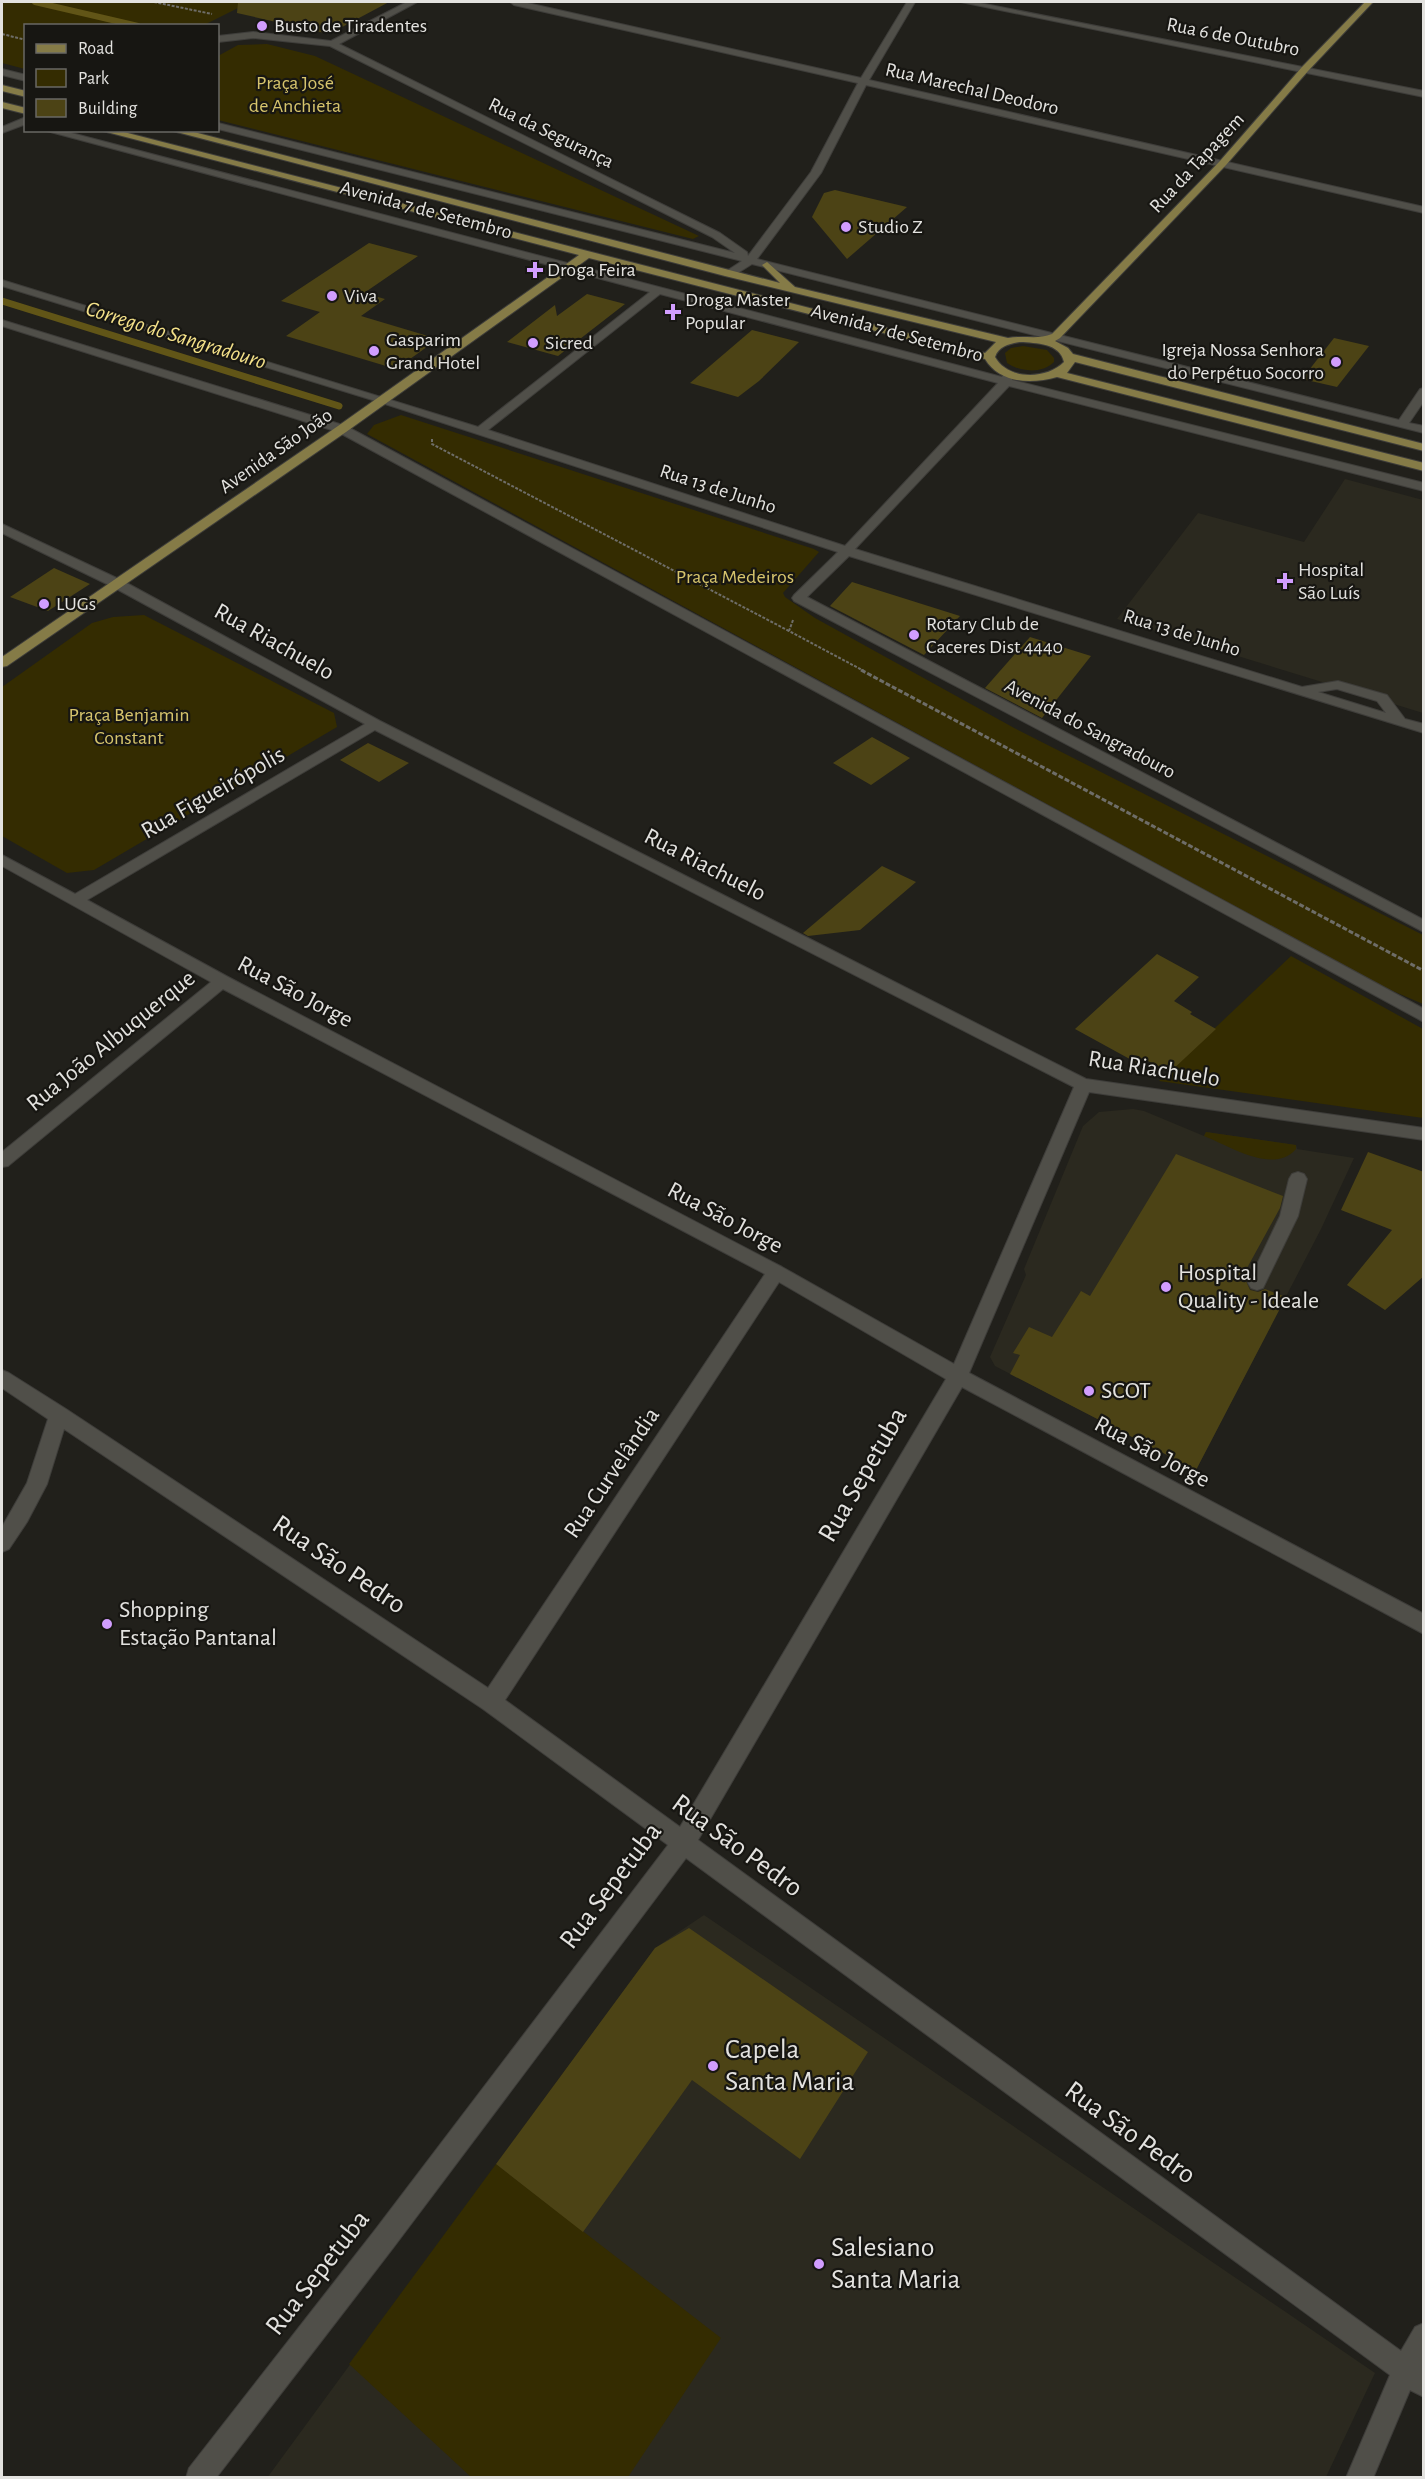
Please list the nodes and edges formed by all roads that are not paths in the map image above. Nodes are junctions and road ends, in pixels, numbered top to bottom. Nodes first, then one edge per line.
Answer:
1 (413, 2) edge
2 (514, 2) edge
3 (911, 2) edge
4 (965, 2) edge
5 (1369, 2) edge
6 (219, 39) edge
7 (332, 44) junction
8 (1305, 69) junction
9 (2, 72) edge
10 (24, 78) edge
11 (864, 82) junction
12 (2, 88) edge
13 (24, 94) edge
14 (1424, 94) edge
15 (2, 105) edge
16 (24, 110) edge
17 (2, 119) edge
18 (23, 122) edge
19 (219, 126) edge
20 (2, 130) edge
21 (55, 132) edge
22 (111, 132) edge
23 (181, 132) edge
24 (303, 147) junction
25 (282, 159) junction
26 (1223, 163) junction
27 (262, 170) junction
28 (243, 182) junction
29 (1424, 210) edge
30 (586, 255) junction
31 (750, 260) junction
32 (767, 265) junction
33 (569, 267) junction
34 (729, 273) junction
35 (695, 281) junction
36 (2, 283) edge
37 (791, 289) junction
38 (658, 291) junction
39 (2, 323) edge
40 (1051, 339) junction
41 (1008, 341) junction
42 (989, 357) junction
43 (1070, 357) junction
44 (1058, 374) junction
45 (1008, 378) junction
46 (1248, 385) junction
47 (1424, 391) edge
48 (383, 400) junction
49 (1235, 400) junction
50 (1224, 416) junction
51 (1402, 424) junction
52 (342, 429) junction
53 (1424, 430) edge
54 (479, 432) junction
55 (1211, 434) junction
56 (1424, 448) edge
57 (1424, 469) edge
58 (1419, 486) edge
59 (2, 528) edge
60 (847, 551) junction
61 (118, 584) junction
62 (2, 663) edge
63 (375, 724) junction
64 (1424, 729) edge
65 (2, 860) edge
66 (74, 901) junction
67 (1424, 927) edge
68 (222, 981) junction
69 (1424, 1016) edge
70 (1083, 1085) junction
71 (1424, 1134) edge
72 (2, 1161) edge
73 (1298, 1179) dead end
74 (776, 1272) junction
75 (1257, 1283) dead end
76 (958, 1376) junction
77 (2, 1377) edge
78 (59, 1415) junction
79 (2, 1543) edge
80 (1424, 1625) edge
81 (491, 1702) junction
82 (683, 1844) junction
83 (1424, 2336) edge
84 (1414, 2377) edge
85 (199, 2478) edge
86 (1359, 2478) edge

1 - 7 street
2 - 11 street, Rua Marechal Deodoro
3 - 11 street
4 - 8 street, Rua 6 de Outubro
5 - 8 main road, Rua da Tapagem
6 - 7 street
7 - 31 street, Rua da Segurança
8 - 14 street, Rua 6 de Outubro
8 - 26 main road, Rua da Tapagem
9 - 10 street
11 - 26 street, Rua Marechal Deodoro
11 - 31 street
12 - 13 main road
15 - 16 main road
17 - 18 street
18 - 20 street
19 - 24 street, Avenida 7 de Setembro
21 - 28 street, Avenida 7 de Setembro
22 - 27 main road, Avenida 7 de Setembro
23 - 25 main road, Avenida 7 de Setembro
24 - 25 street
24 - 31 street, Avenida 7 de Setembro
25 - 34 main road, Avenida 7 de Setembro
26 - 29 street, Rua Marechal Deodoro
26 - 40 main road, Rua da Tapagem
27 - 28 street
27 - 30 main road, Avenida 7 de Setembro
28 - 33 street, Avenida 7 de Setembro
30 - 33 main road, Avenida São João
30 - 35 main road, Avenida 7 de Setembro
31 - 32 street, Avenida 7 de Setembro
31 - 34 street
32 - 37 main road
32 - 40 street, Avenida 7 de Setembro
33 - 38 street, Avenida 7 de Setembro
33 - 48 main road, Avenida São João
34 - 35 main road
34 - 37 main road, Avenida 7 de Setembro
35 - 42 main road, Avenida 7 de Setembro
36 - 48 street, Rua 13 de Junho
37 - 41 main road, Avenida 7 de Setembro
38 - 45 street, Avenida 7 de Setembro
38 - 54 street
39 - 52 street
40 - 41 main road, Avenida 7 de Setembro
40 - 43 main road
40 - 46 street, Avenida 7 de Setembro
41 - 42 main road
42 - 45 main road
43 - 44 main road
43 - 49 main road
44 - 45 main road
44 - 50 main road
45 - 55 street, Avenida 7 de Setembro
45 - 60 street
46 - 49 street
46 - 51 street, Avenida 7 de Setembro
47 - 51 street
48 - 52 main road, Avenida São João
48 - 54 street, Rua 13 de Junho
49 - 56 main road
50 - 55 street
50 - 57 main road
51 - 53 street, Avenida 7 de Setembro
52 - 61 main road, Avenida São João
52 - 69 street
54 - 60 street, Rua 13 de Junho
55 - 58 street, Avenida 7 de Setembro
57 - 58 street
59 - 61 street, Rua Riachuelo
60 - 64 street, Rua 13 de Junho
60 - 67 street, Avenida do Sangradouro
61 - 62 main road, Avenida São João
61 - 63 street, Rua Riachuelo
63 - 66 street, Rua Figueirópolis
63 - 70 street, Rua Riachuelo
65 - 66 street, Rua São Jorge
66 - 68 street, Rua São Jorge
68 - 72 street, Rua João Albuquerque
68 - 74 street, Rua São Jorge
70 - 71 street, Rua Riachuelo
70 - 76 street, Rua Sepetuba
73 - 75 street
74 - 76 street, Rua São Jorge
74 - 81 street, Rua Curvelândia
76 - 80 street, Rua São Jorge
76 - 82 street, Rua Sepetuba
77 - 78 street, Rua São Pedro
78 - 79 street
78 - 81 street, Rua São Pedro
81 - 82 street, Rua São Pedro
82 - 84 street, Rua São Pedro
82 - 85 street, Rua Sepetuba
83 - 84 street
84 - 86 street

